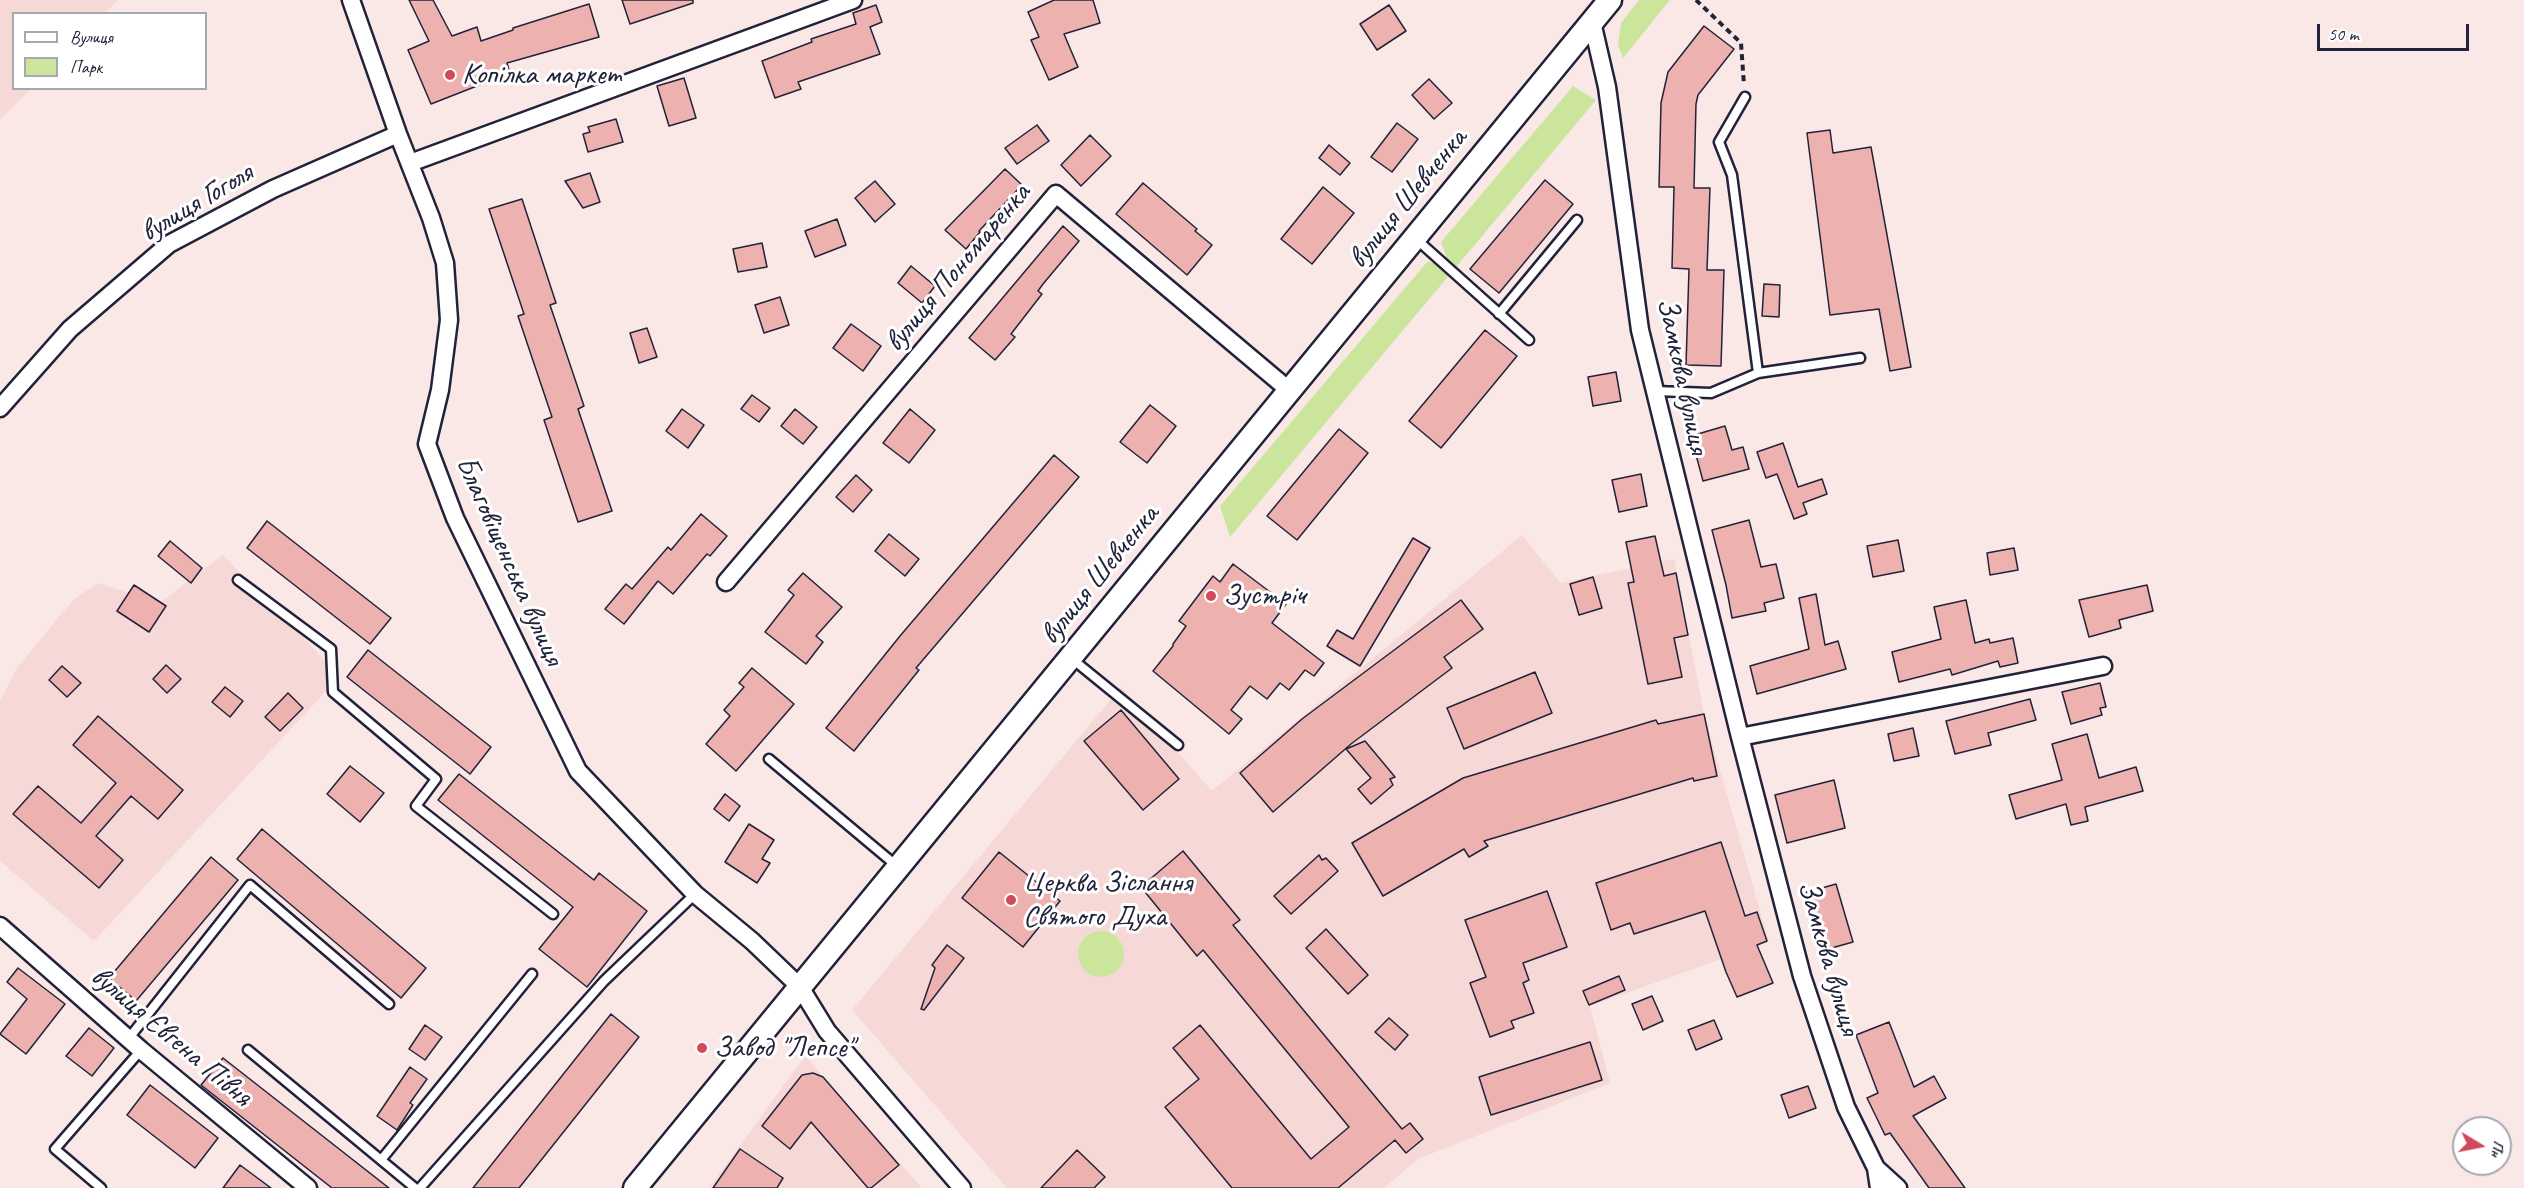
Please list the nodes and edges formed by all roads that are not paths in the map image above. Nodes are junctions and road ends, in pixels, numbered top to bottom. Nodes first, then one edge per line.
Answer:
1 (351, 0) edge
2 (853, 0) edge
3 (1610, 0) edge
4 (1592, 22) junction
5 (1745, 97) road end
6 (398, 134) junction
7 (410, 163) junction
8 (1577, 219) dead end
9 (1415, 238) junction
10 (1499, 314) junction
11 (1529, 340) dead end
12 (1860, 358) dead end
13 (1758, 373) junction
14 (1290, 391) junction
15 (1655, 391) junction
16 (0, 408) edge
17 (238, 580) dead end
18 (726, 582) dead end
19 (1071, 658) junction
20 (2103, 666) dead end
21 (1740, 737) junction
22 (1178, 745) dead end
23 (769, 759) dead end
24 (898, 868) junction
25 (695, 894) junction
26 (553, 914) dead end
27 (0, 926) edge
28 (531, 974) dead end
29 (800, 987) junction
30 (389, 1004) dead end
31 (135, 1044) junction
32 (248, 1050) dead end
33 (381, 1160) junction
34 (1876, 1168) junction
35 (101, 1188) edge
36 (308, 1188) edge
37 (415, 1188) edge
38 (420, 1188) edge
39 (635, 1188) edge
40 (962, 1188) edge
41 (1879, 1188) edge
42 (1898, 1188) edge

1 - 6 street, Благовіщенська вулиця
2 - 7 street
3 - 4 main road, вулиця Шевченка
4 - 9 main road, вулиця Шевченка
4 - 15 street, Замкова вулиця
5 - 13 lane
6 - 7 street, Благовіщенська вулиця
6 - 16 street, вулиця Гоголя
7 - 25 street, Благовіщенська вулиця
8 - 10 lane
9 - 10 lane
9 - 14 main road, вулиця Шевченка
10 - 11 lane
12 - 13 lane
13 - 15 lane
14 - 18 street, вулиця Пономаренка
14 - 19 main road, вулиця Шевченка
15 - 21 street, Замкова вулиця
17 - 26 lane
19 - 22 lane
19 - 24 main road, вулиця Шевченка
20 - 21 street
21 - 34 street, Замкова вулиця
23 - 24 lane
24 - 29 main road, вулиця Шевченка
25 - 29 street, Благовіщенська вулиця
25 - 38 lane
27 - 31 street, вулиця Євгена Півня
28 - 33 lane
29 - 39 main road, вулиця Шевченка
29 - 40 street, Благовіщенська вулиця
30 - 31 lane
31 - 35 lane
31 - 36 street, вулиця Євгена Півня
32 - 33 lane
33 - 37 lane
34 - 41 street, Замкова вулиця
34 - 42 street

